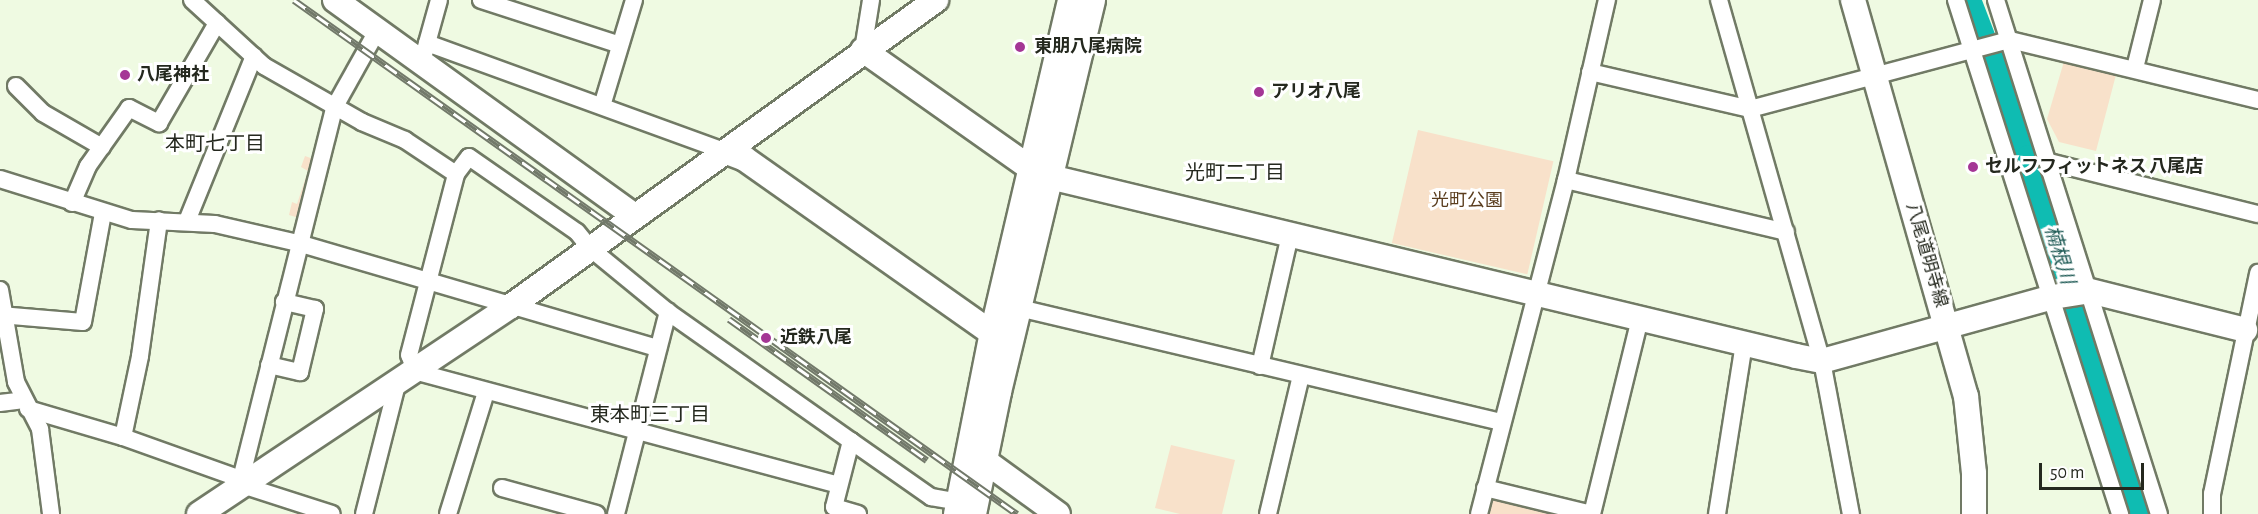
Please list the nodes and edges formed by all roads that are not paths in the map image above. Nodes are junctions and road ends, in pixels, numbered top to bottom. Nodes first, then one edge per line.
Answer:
1 (192, 0) edge
2 (439, 0) edge
3 (481, 0) edge
4 (871, 0) edge
5 (936, 0) edge
6 (1070, 0) edge
7 (1093, 0) edge
8 (1607, 0) edge
9 (1719, 0) edge
10 (1854, 0) edge
11 (1956, 0) edge
12 (1996, 0) edge
13 (339, 1) edge
14 (630, 1) edge
15 (2148, 1) edge
16 (217, 23) junction
17 (377, 31) junction
18 (2010, 40) junction
19 (620, 45) junction
20 (863, 50) junction
21 (1974, 50) junction
22 (424, 52) junction
23 (254, 57) junction
24 (2135, 68) junction
25 (1590, 72) junction
26 (1876, 75) junction
27 (16, 86) dead end
28 (2258, 100) edge
29 (602, 106) junction
30 (334, 108) junction
31 (1750, 109) junction
32 (102, 147) junction
33 (727, 152) junction
34 (2049, 162) junction
35 (1040, 172) junction
36 (456, 174) junction
37 (0, 179) edge
38 (1566, 180) junction
39 (72, 203) junction
40 (103, 213) junction
41 (2258, 214) edge
42 (634, 216) junction
43 (159, 220) junction
44 (187, 220) junction
45 (1786, 232) junction
46 (1290, 235) junction
47 (298, 243) junction
48 (591, 249) junction
49 (2258, 273) edge
50 (427, 282) junction
51 (0, 290) edge
52 (2090, 291) junction
53 (1534, 293) junction
54 (2053, 297) junction
55 (284, 302) junction
56 (512, 306) junction
57 (1019, 308) junction
58 (668, 312) junction
59 (2, 314) edge
60 (1640, 319) junction
61 (1947, 328) junction
62 (992, 333) junction
63 (2249, 333) edge
64 (1744, 344) junction
65 (658, 348) junction
66 (1822, 361) junction
67 (269, 365) junction
68 (1260, 366) junction
69 (1301, 376) junction
70 (407, 378) junction
71 (486, 392) junction
72 (0, 403) edge
73 (26, 404) junction
74 (1501, 422) junction
75 (634, 431) junction
76 (971, 435) junction
77 (123, 437) junction
78 (851, 441) junction
79 (985, 461) junction
80 (243, 482) junction
81 (839, 485) junction
82 (502, 488) dead end
83 (1485, 488) junction
84 (833, 511) edge
85 (968, 511) edge
86 (51, 514) edge
87 (199, 514) edge
88 (333, 514) edge
89 (364, 514) edge
90 (448, 514) edge
91 (597, 514) edge
92 (616, 514) edge
93 (858, 514) edge
94 (1058, 514) edge
95 (1268, 514) edge
96 (1479, 514) edge
97 (1592, 514) edge
98 (1717, 514) edge
99 (1851, 514) edge
100 (1974, 514) edge
101 (2120, 514) edge
102 (2158, 514) edge
103 (2212, 514) edge

1 - 16 street
2 - 22 street
3 - 19 street
4 - 20 street
5 - 20 street
6 - 35 street
7 - 35 street
8 - 25 street
9 - 31 street
10 - 26 street, 八尾道明寺線
11 - 21 street
12 - 18 street
13 - 17 street
14 - 19 street
15 - 24 street
16 - 23 street
16 - 32 street
17 - 22 street
17 - 30 street
18 - 21 street
18 - 24 street
18 - 34 street
19 - 29 street
20 - 33 street
20 - 35 street
21 - 26 street
21 - 54 street
22 - 29 street
22 - 42 street
23 - 30 street
23 - 44 street
24 - 28 street
25 - 31 street
25 - 38 street
26 - 31 street
26 - 61 street, 八尾道明寺線
27 - 32 street
29 - 33 street
30 - 36 street
30 - 47 street
31 - 45 street
32 - 39 street
33 - 42 street
33 - 62 street
34 - 41 street
34 - 52 street
35 - 46 street
35 - 57 street
35 - 62 street
36 - 48 street
36 - 50 street
37 - 39 street
38 - 45 street
38 - 53 street
39 - 40 street
40 - 43 street
40 - 59 street
42 - 48 street
43 - 44 street
43 - 77 street
44 - 47 street
45 - 66 street
46 - 53 street
46 - 68 street
47 - 50 street
47 - 55 street
48 - 56 street
48 - 58 street
49 - 63 street
50 - 56 street
50 - 70 street
51 - 59 street
52 - 54 street
52 - 63 street
52 - 102 street
53 - 60 street
53 - 74 street
54 - 61 street
54 - 101 street
55 - 67 street
55 - 67 street
56 - 65 street
56 - 70 street
57 - 68 street
57 - 79 street
58 - 65 street
58 - 78 street
59 - 73 street
60 - 64 street
60 - 97 street
61 - 66 street
61 - 100 street, 八尾道明寺線
62 - 76 street
63 - 103 street
64 - 66 street
64 - 98 street
65 - 75 street
66 - 99 street
67 - 80 street
68 - 69 street
69 - 74 street
69 - 95 street
70 - 71 street
70 - 80 street
70 - 89 street
71 - 75 street
71 - 90 street
72 - 73 street
73 - 77 street
73 - 86 street
74 - 83 street
75 - 81 street
75 - 92 street
76 - 79 street
76 - 85 street
77 - 80 street
78 - 81 street
78 - 85 street
79 - 85 street
79 - 94 street
80 - 87 street
80 - 88 street
81 - 84 street
82 - 91 street
83 - 96 street
83 - 97 street
84 - 93 street

